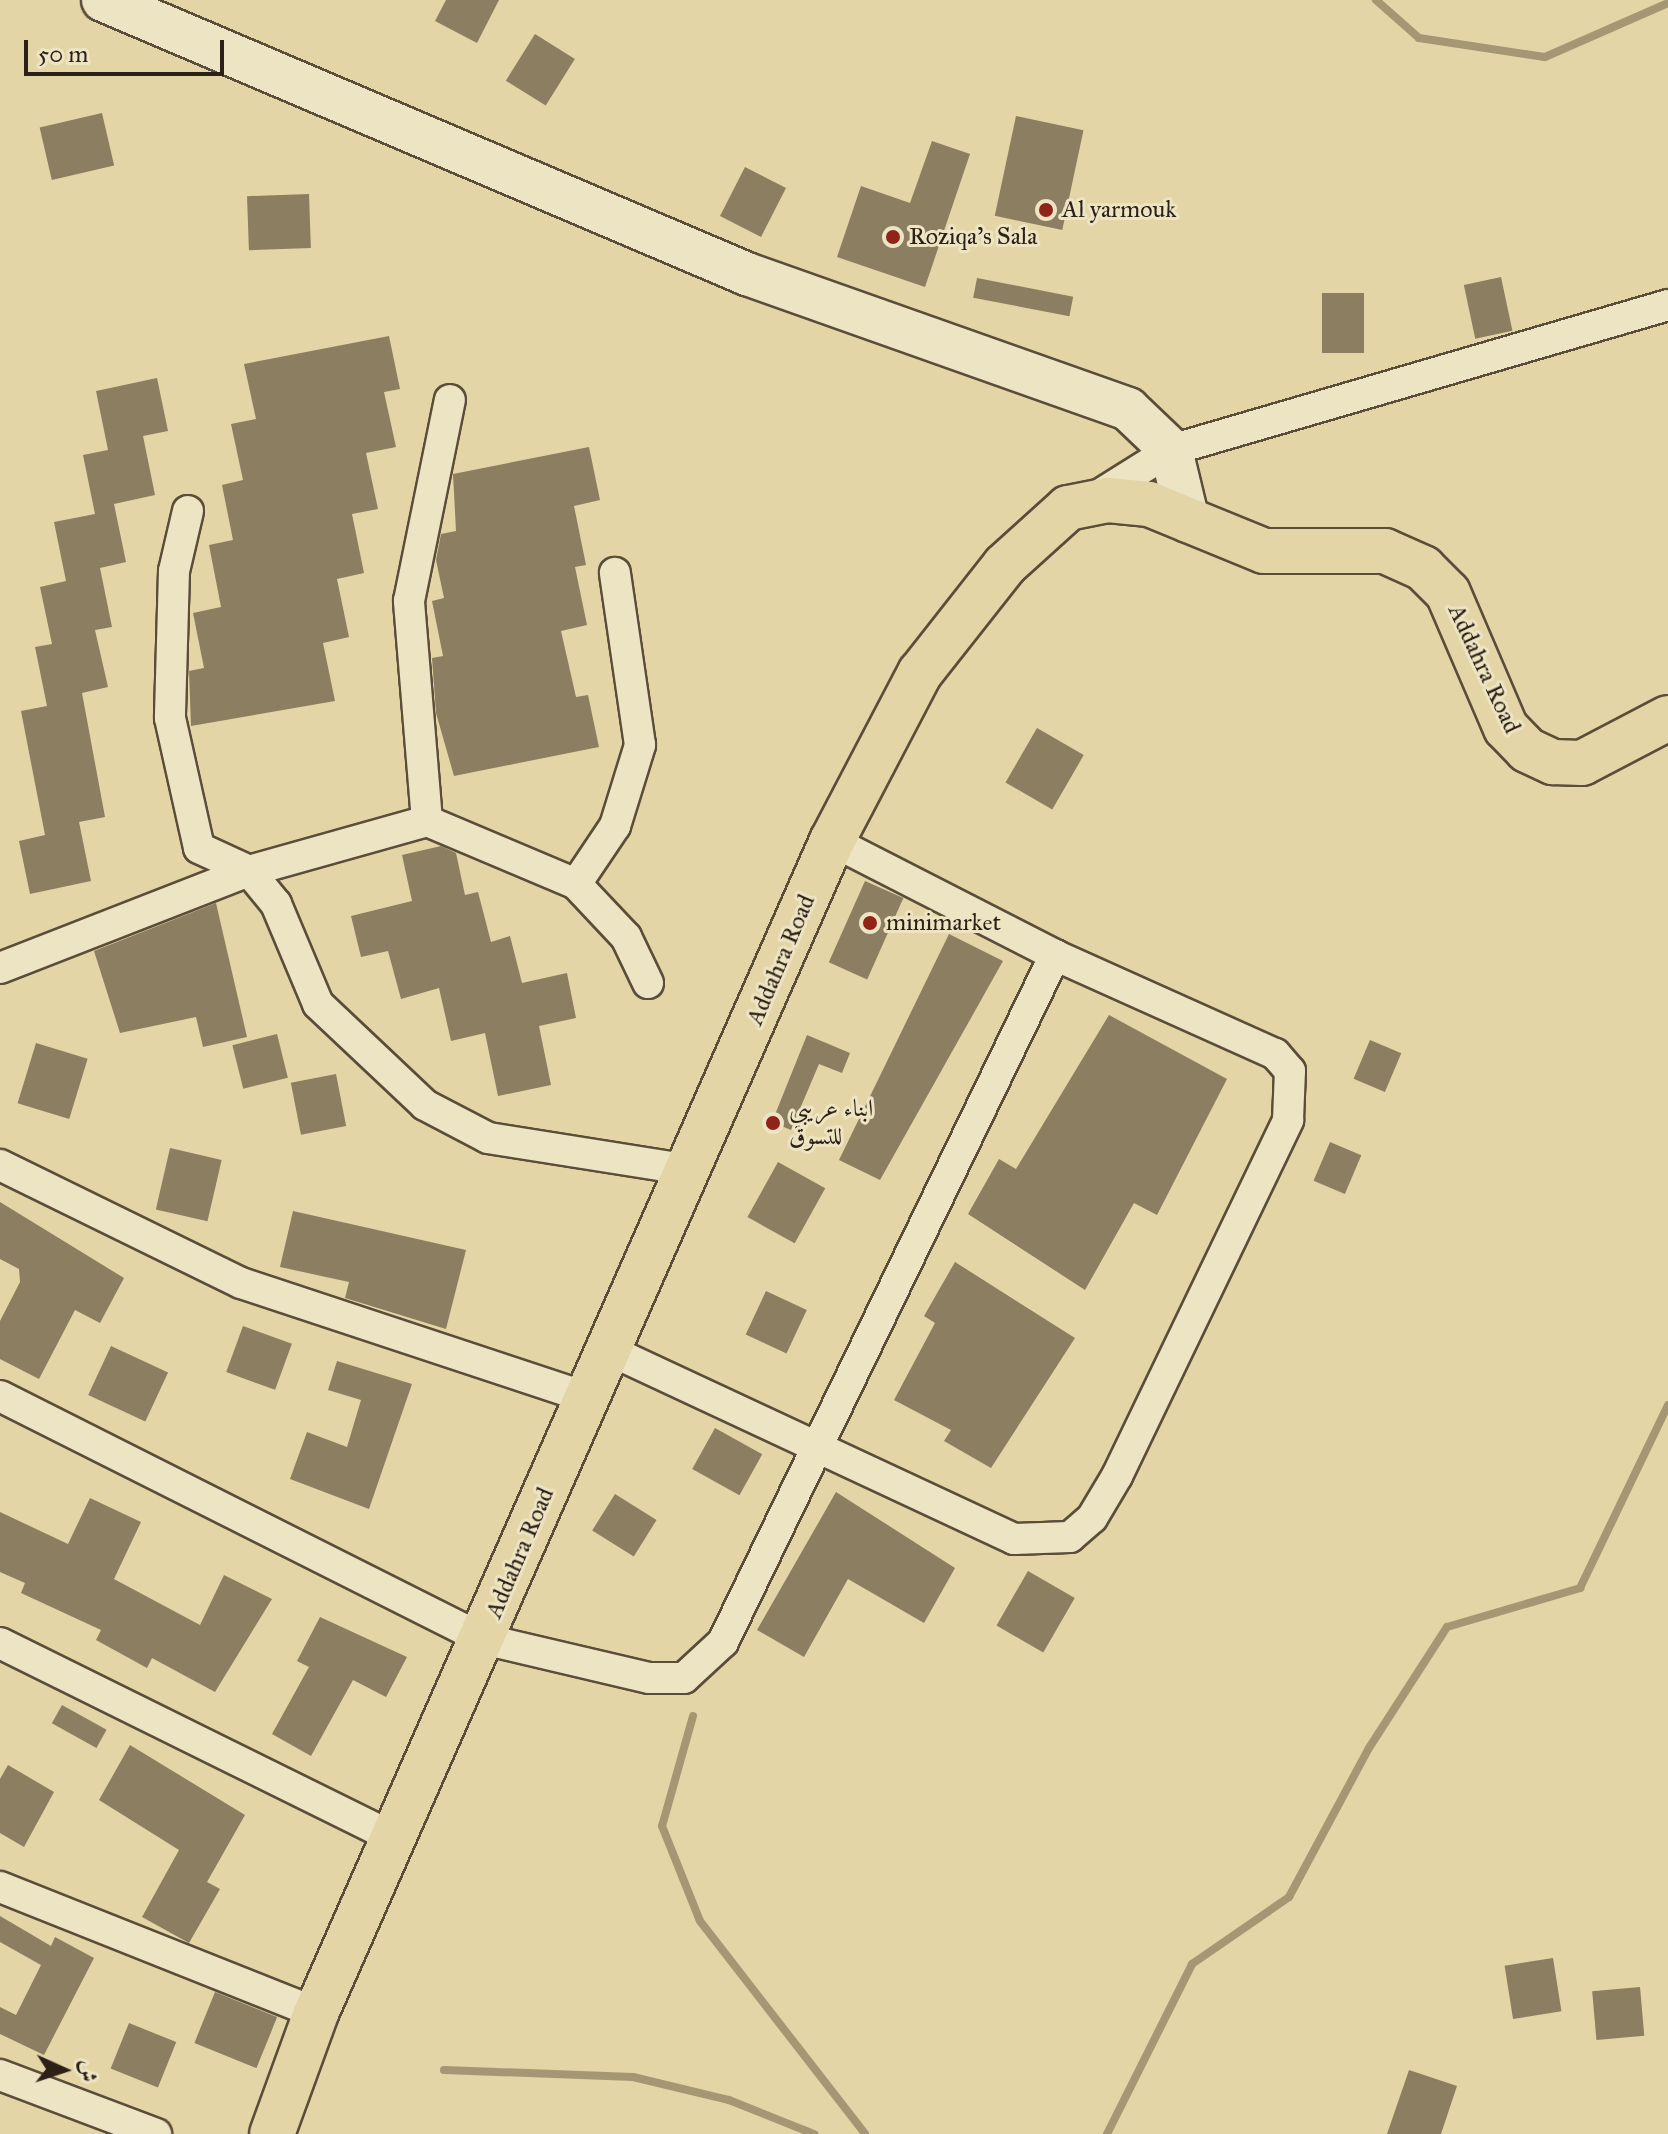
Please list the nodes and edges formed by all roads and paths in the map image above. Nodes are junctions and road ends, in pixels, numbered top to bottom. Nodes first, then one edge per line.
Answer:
1 (103, 0) edge
2 (1668, 305) edge
3 (450, 400) dead end
4 (1171, 450) junction
5 (1088, 502) junction
6 (188, 511) dead end
7 (1188, 521) junction
8 (615, 573) dead end
9 (1668, 718) edge
10 (427, 821) junction
11 (832, 841) junction
12 (249, 871) junction
13 (576, 884) junction
14 (1055, 955) junction
15 (0, 968) edge
16 (648, 983) dead end
17 (0, 1165) edge
18 (689, 1170) junction
19 (611, 1351) junction
20 (0, 1396) edge
21 (586, 1397) junction
22 (823, 1444) junction
23 (483, 1639) junction
24 (0, 1643) edge
25 (394, 1838) junction
26 (0, 1887) edge
27 (316, 2013) junction
28 (0, 2075) edge
29 (156, 2134) edge
30 (272, 2134) edge

1 - 4 street
2 - 4 street
3 - 10 street
4 - 5 street
4 - 7 street
5 - 7 main road, Addahra Road
5 - 11 main road, Addahra Road
6 - 12 street
7 - 9 main road, Addahra Road
8 - 13 street
10 - 12 street
10 - 13 street
11 - 14 street
11 - 18 main road, Addahra Road
12 - 15 street
12 - 18 street
13 - 16 street
14 - 22 street
14 - 22 street
17 - 21 street
18 - 19 main road, Addahra Road
19 - 21 main road, Addahra Road
19 - 22 street
20 - 23 street
21 - 23 main road, Addahra Road
22 - 23 street
23 - 25 main road, Addahra Road
24 - 25 street
25 - 27 main road, Addahra Road
26 - 27 street
27 - 30 main road, Addahra Road
28 - 29 street

